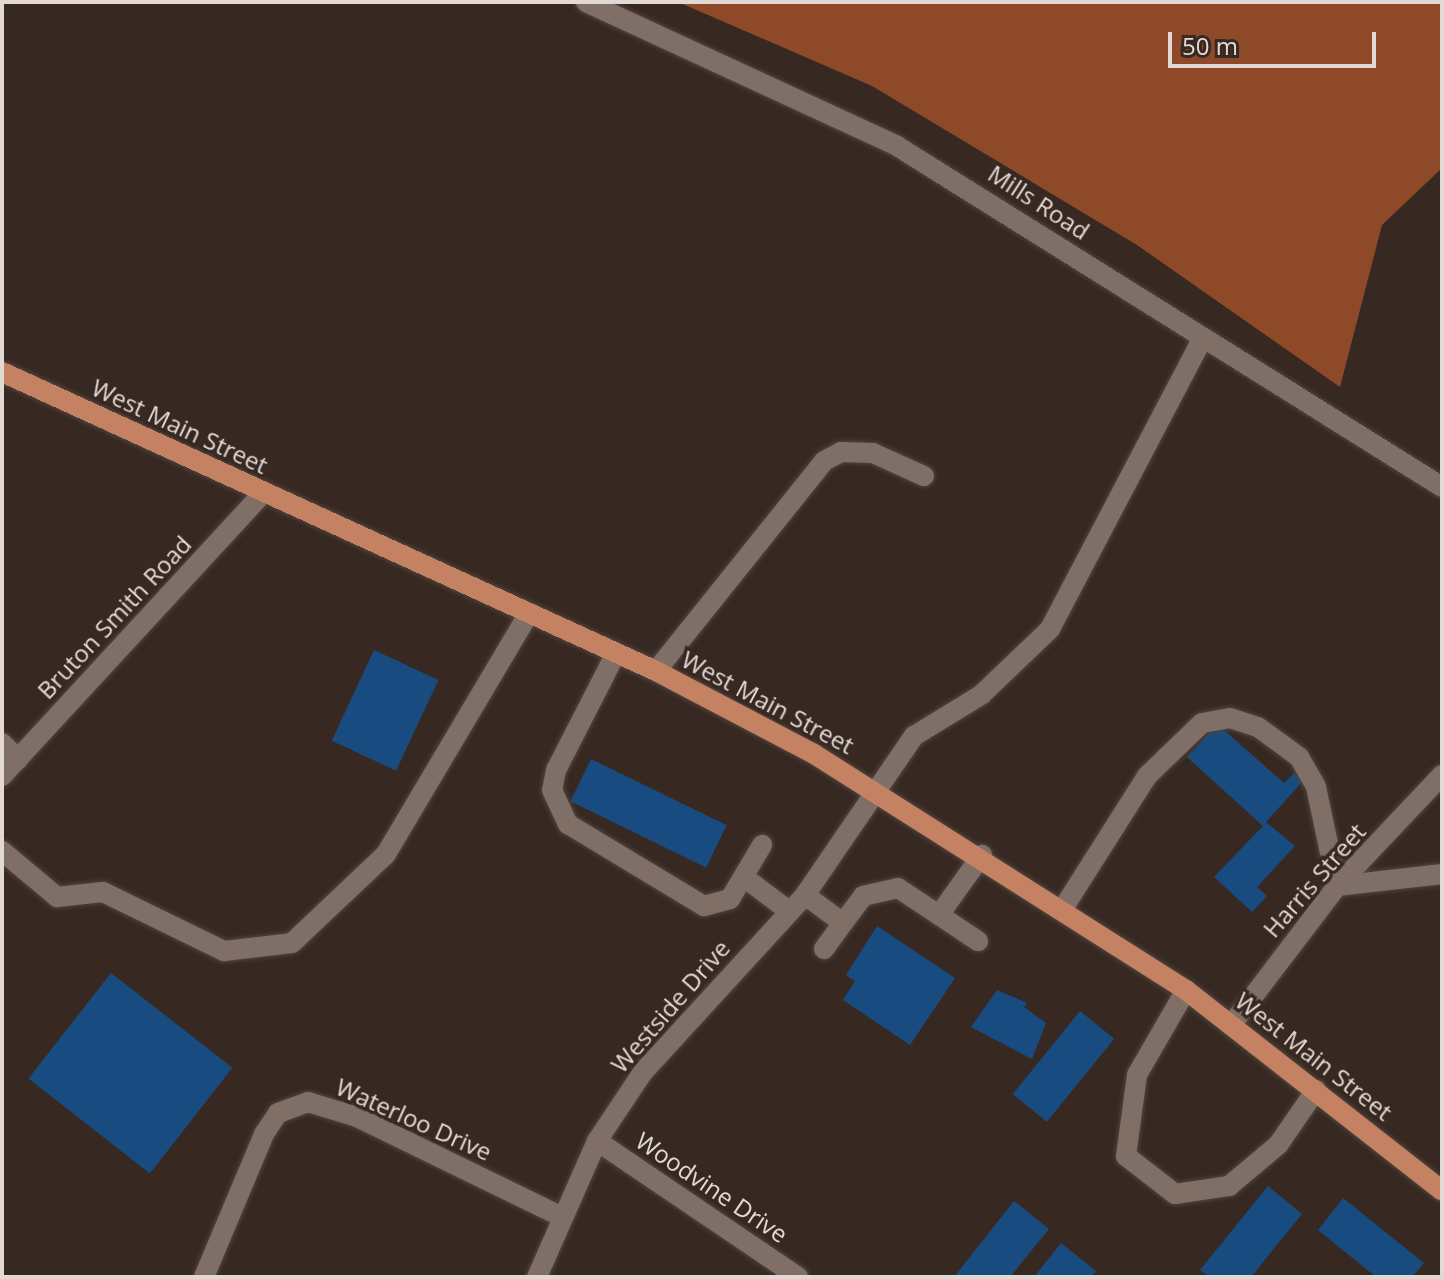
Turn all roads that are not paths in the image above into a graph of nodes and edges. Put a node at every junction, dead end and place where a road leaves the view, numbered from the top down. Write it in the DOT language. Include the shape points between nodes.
graph roads {
  1 [pos="586,2"];
  2 [pos="1202,340"];
  3 [pos="2,372"];
  4 [pos="924,476"];
  5 [pos="1442,487"];
  6 [pos="263,493"];
  7 [pos="529,613"];
  8 [pos="616,653"];
  9 [pos="656,671"];
  10 [pos="2,743"];
  11 [pos="18,759"];
  12 [pos="1442,775"];
  13 [pos="2,776"];
  14 [pos="879,792"];
  15 [pos="762,845"];
  16 [pos="2,851"];
  17 [pos="982,855"];
  18 [pos="1442,874"];
  19 [pos="745,878"];
  20 [pos="1337,886"];
  21 [pos="805,895"];
  22 [pos="1064,907"];
  23 [pos="789,911"];
  24 [pos="939,915"];
  25 [pos="843,923"];
  26 [pos="978,941"];
  27 [pos="824,949"];
  28 [pos="1186,990"];
  29 [pos="1232,1024"];
  30 [pos="1316,1090"];
  31 [pos="597,1141"];
  32 [pos="1442,1191"];
  33 [pos="560,1216"];
  34 [pos="204,1277"];
  35 [pos="537,1277"];
  36 [pos="798,1277"];
  1 -- 2 [label="street, Mills Road" via="897,146"];
  2 -- 5 [label="street, Mills Road"];
  2 -- 14 [label="street, Westside Drive" via="1050,629 981,695 914,736"];
  3 -- 6 [label="main road, West Main Street"];
  4 -- 9 [label="street" via="873,453 824,461"];
  6 -- 7 [label="main road, West Main Street"];
  6 -- 11 [label="street, Bruton Smith Road"];
  7 -- 8 [label="main road, West Main Street"];
  7 -- 16 [label="street" via="386,854 292,943 224,951 103,892 57,897"];
  8 -- 9 [label="main road, West Main Street"];
  8 -- 19 [label="street" via="556,770 557,807 584,837 704,906 730,899"];
  9 -- 14 [label="main road, West Main Street"];
  10 -- 11 [label="street"];
  11 -- 13 [label="street, Bruton Smith Road"];
  12 -- 20 [label="street, Harris Street"];
  14 -- 17 [label="main road, West Main Street"];
  14 -- 21 [label="street, Westside Drive"];
  15 -- 19 [label="street"];
  17 -- 22 [label="main road, West Main Street"];
  17 -- 24 [label="street"];
  18 -- 20 [label="street"];
  19 -- 23 [label="street"];
  20 -- 22 [label="street" via="1316,787 1299,757 1258,727 1230,718 1202,723 1147,776"];
  20 -- 29 [label="street, Harris Street"];
  21 -- 23 [label="street, Westside Drive"];
  21 -- 25 [label="street"];
  22 -- 28 [label="main road, West Main Street"];
  23 -- 31 [label="street, Westside Drive" via="643,1072"];
  24 -- 25 [label="street" via="898,888 863,896"];
  24 -- 26 [label="street"];
  25 -- 27 [label="street"];
  28 -- 29 [label="main road, West Main Street"];
  28 -- 30 [label="street" via="1137,1075 1126,1156 1175,1194 1229,1186 1278,1145"];
  29 -- 30 [label="main road, West Main Street"];
  30 -- 32 [label="main road, West Main Street"];
  31 -- 33 [label="street, Westside Drive"];
  31 -- 36 [label="street, Woodvine Drive"];
  33 -- 34 [label="street, Waterloo Drive" via="357,1117 308,1102 278,1113 264,1134"];
  33 -- 35 [label="street, Westside Drive"];
}
